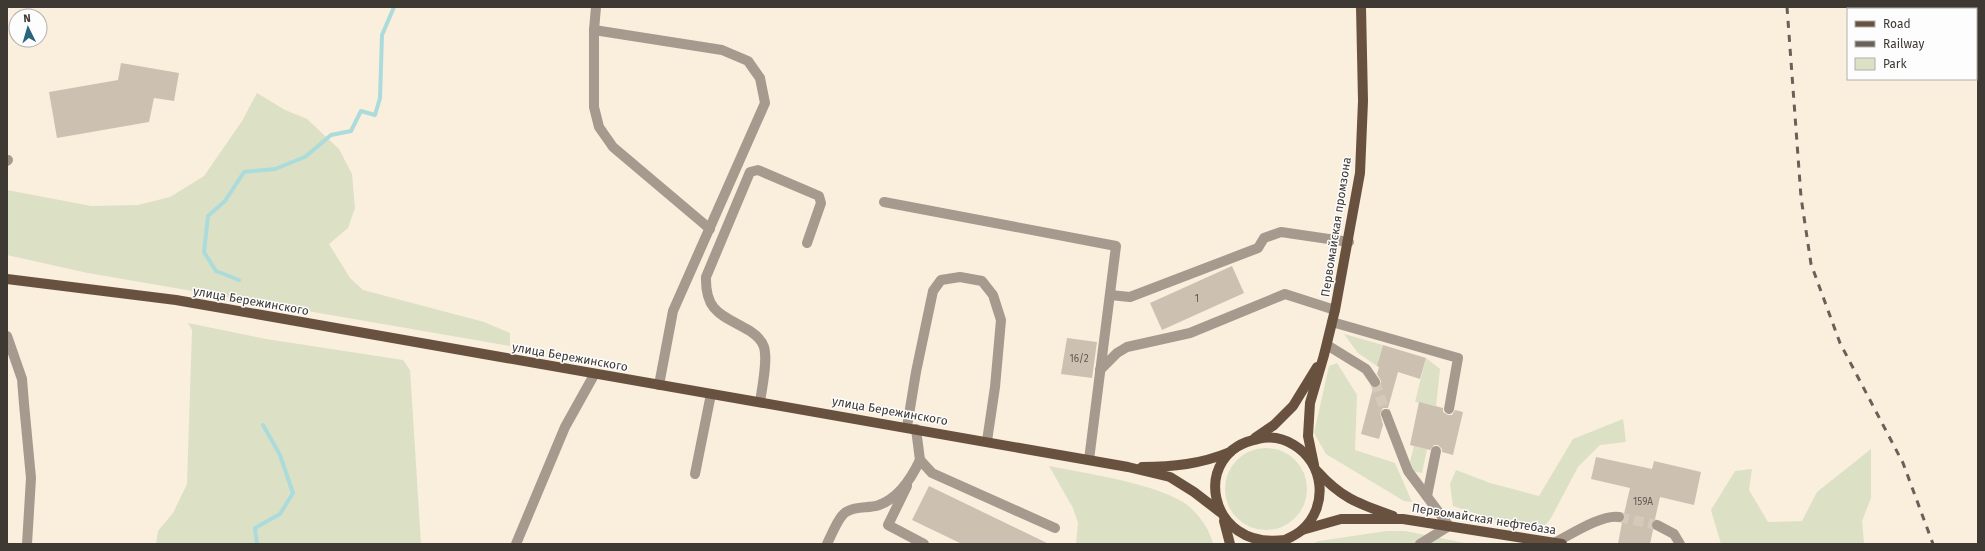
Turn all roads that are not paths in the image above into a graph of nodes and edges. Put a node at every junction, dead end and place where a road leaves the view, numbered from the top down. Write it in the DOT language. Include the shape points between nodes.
graph roads {
  1 [pos="596,7"];
  2 [pos="1361,7"];
  3 [pos="594,30"];
  4 [pos="884,202"];
  5 [pos="710,229"];
  6 [pos="1348,242"];
  7 [pos="807,243"];
  8 [pos="7,279"];
  9 [pos="1110,296"];
  10 [pos="1335,310"];
  11 [pos="1332,322"];
  12 [pos="7,336"];
  13 [pos="1325,350"];
  14 [pos="1100,370"];
  15 [pos="594,375"];
  16 [pos="1375,382"];
  17 [pos="659,386"];
  18 [pos="711,394"];
  19 [pos="760,402"];
  20 [pos="1449,409"];
  21 [pos="1386,414"];
  22 [pos="912,428"];
  23 [pos="1253,440"];
  24 [pos="987,442"];
  25 [pos="1232,451"];
  26 [pos="1436,451"];
  27 [pos="920,460"];
  28 [pos="1089,460"];
  29 [pos="1128,467"];
  30 [pos="1314,467"];
  31 [pos="695,474"];
  32 [pos="913,475"];
  33 [pos="1427,496"];
  34 [pos="1221,516"];
  35 [pos="1619,517"];
  36 [pos="1403,519"];
  37 [pos="1657,525"];
  38 [pos="1450,526"];
  39 [pos="1055,528"];
  40 [pos="1302,530"];
  41 [pos="1282,542"];
  42 [pos="1558,543"];
  43 [pos="27,544"];
  44 [pos="516,544"];
  45 [pos="827,544"];
  46 [pos="924,544"];
  47 [pos="1230,544"];
  48 [pos="1420,544"];
  49 [pos="1680,544"];
  1 -- 3 [label="lane"];
  2 -- 6 [label="main road, Первомайская промзона" via="1363,101 1360,172"];
  3 -- 5 [label="lane" via="594,107 599,127 614,147"];
  3 -- 5 [label="lane" via="722,50 748,62 760,78 765,103"];
  4 -- 9 [label="lane" via="1116,246"];
  5 -- 17 [label="lane" via="674,311"];
  6 -- 9 [label="lane" via="1281,232 1264,238 1258,248 1130,297"];
  6 -- 10 [label="main road, Первомайская промзона"];
  7 -- 19 [label="lane" via="821,203 819,196 758,170 750,172 706,277 706,292 712,309 758,336 764,347"];
  8 -- 15 [label="main road, улица Бережинского" via="176,300"];
  9 -- 14 [label="lane"];
  10 -- 11 [label="main road, Первомайская промзона"];
  10 -- 14 [label="lane" via="1285,294 1190,334 1127,347"];
  11 -- 13 [label="main road, Первомайская промзона"];
  11 -- 20 [label="lane" via="1458,358"];
  12 -- 43 [label="lane" via="22,379 31,478"];
  13 -- 16 [label="lane" via="1366,369"];
  13 -- 23 [label="main road" via="1293,406"];
  13 -- 30 [label="main road, Первомайская промзона" via="1310,403 1308,436"];
  14 -- 28 [label="lane"];
  15 -- 17 [label="main road, улица Бережинского"];
  15 -- 44 [label="lane" via="565,427"];
  17 -- 18 [label="main road, улица Бережинского"];
  18 -- 19 [label="main road, улица Бережинского"];
  18 -- 31 [label="lane"];
  19 -- 22 [label="main road, улица Бережинского"];
  21 -- 33 [label="lane" via="1408,471"];
  22 -- 24 [label="main road, улица Бережинского"];
  22 -- 24 [label="lane" via="915,378 933,290 941,280 960,277 982,281 993,295 1000,320 995,387"];
  22 -- 27 [label="lane"];
  23 -- 25 [label="main road"];
  23 -- 30 [label="main road" via="1283,440 1301,449"];
  24 -- 28 [label="main road, улица Бережинского"];
  25 -- 29 [label="main road" via="1212,460 1191,465"];
  25 -- 34 [label="main road" via="1224,460 1215,482 1215,494"];
  26 -- 33 [label="lane"];
  27 -- 32 [label="lane"];
  27 -- 39 [label="lane" via="932,473"];
  28 -- 29 [label="main road, улица Бережинского"];
  29 -- 34 [label="main road" via="1170,478 1194,492"];
  30 -- 36 [label="main road" via="1331,487 1350,500"];
  30 -- 40 [label="main road" via="1320,488 1319,499 1313,516"];
  32 -- 45 [label="lane" via="892,497 879,506 857,506 844,513"];
  32 -- 46 [label="lane" via="888,525"];
  33 -- 38 [label="lane"];
  34 -- 41 [label="main road" via="1240,535 1250,540"];
  34 -- 47 [label="main road"];
  35 -- 42 [label="lane" via="1603,519"];
  36 -- 38 [label="main road, Первомайская нефтебаза"];
  36 -- 40 [label="main road" via="1341,519"];
  37 -- 49 [label="lane" via="1674,534"];
  38 -- 42 [label="main road, Первомайская нефтебаза"];
  38 -- 48 [label="lane"];
  40 -- 41 [label="main road"];
}
